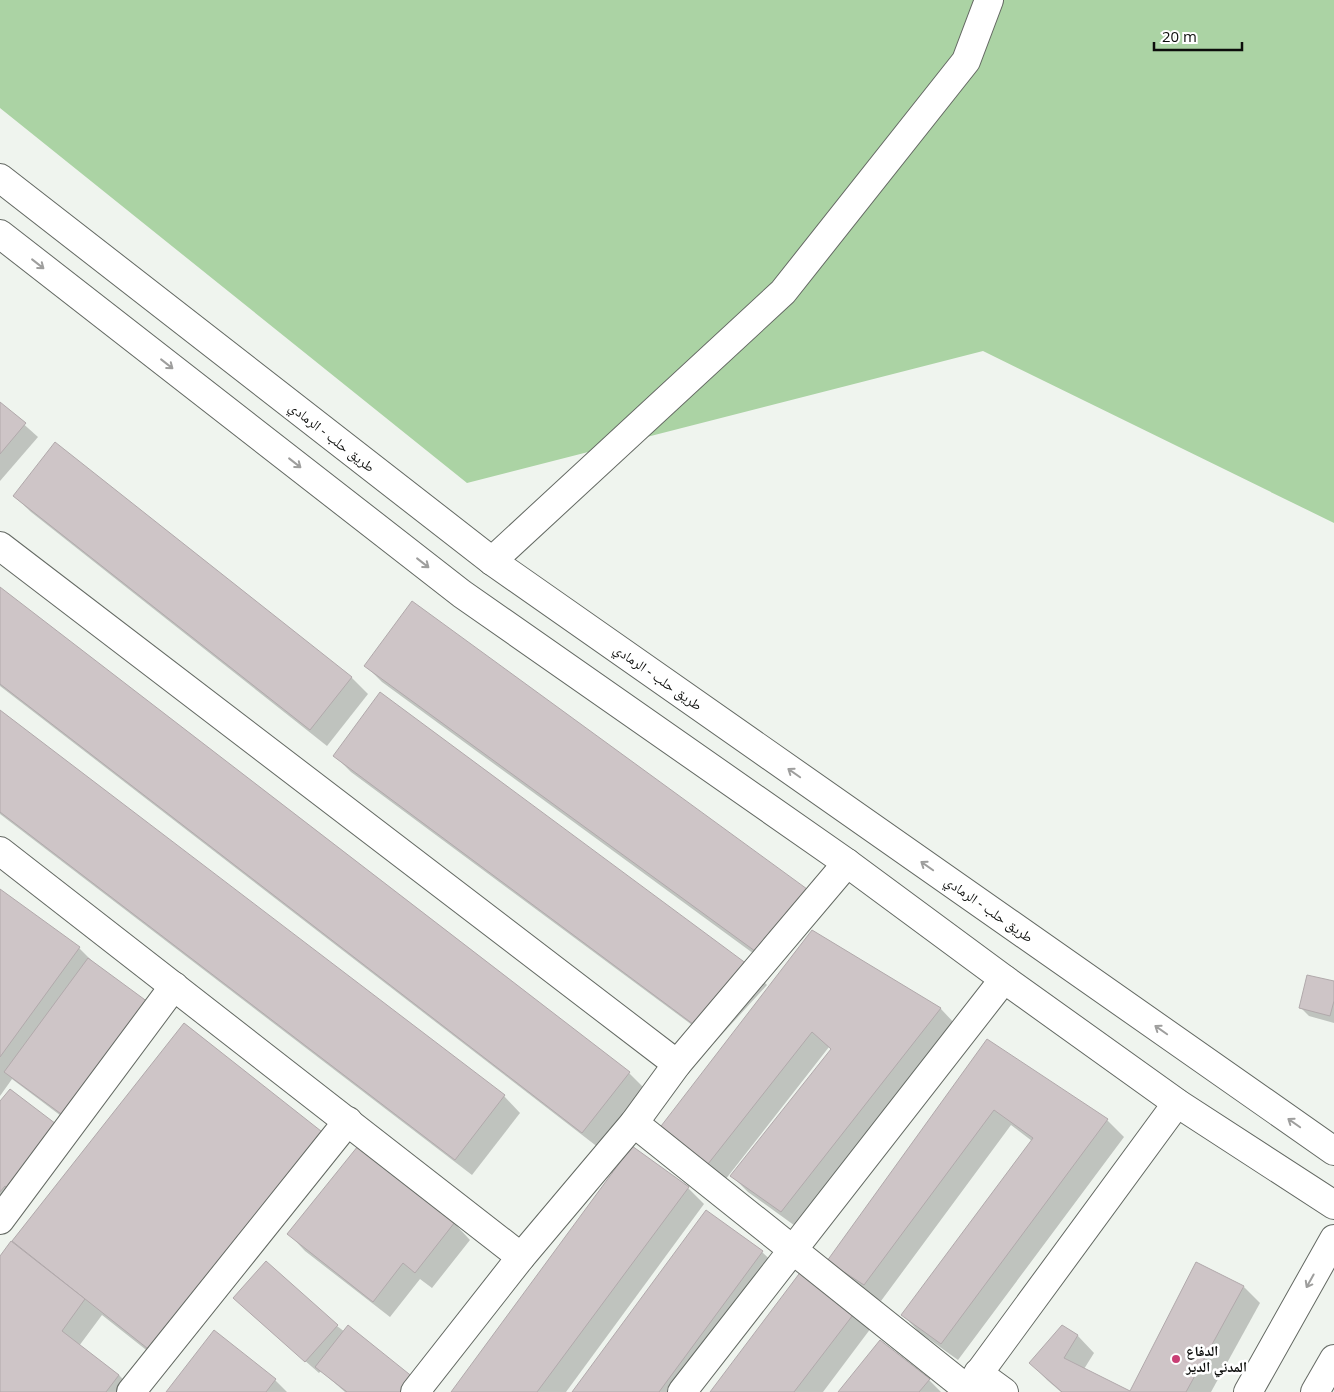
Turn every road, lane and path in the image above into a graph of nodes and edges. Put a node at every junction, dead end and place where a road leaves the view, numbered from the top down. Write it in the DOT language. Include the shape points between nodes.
graph roads {
  1 [pos="989,0"];
  2 [pos="0,178"];
  3 [pos="0,234"];
  4 [pos="0,546"];
  5 [pos="492,562"];
  6 [pos="0,851"];
  7 [pos="847,863"];
  8 [pos="1004,979"];
  9 [pos="174,986"];
  10 [pos="677,1064"];
  11 [pos="1177,1103"];
  12 [pos="348,1121"];
  13 [pos="634,1123"];
  14 [pos="1334,1151"];
  15 [pos="1334,1205"];
  16 [pos="0,1220"];
  17 [pos="1334,1239"];
  18 [pos="792,1249"];
  19 [pos="521,1257"];
  20 [pos="1334,1359"];
  21 [pos="970,1385"];
  22 [pos="131,1392"];
  23 [pos="415,1392"];
  24 [pos="682,1392"];
  25 [pos="1004,1392"];
  26 [pos="1248,1392"];
  27 [pos="1315,1392"];
  1 -- 5 [label="main road" via="966,61 783,292"];
  2 -- 5 [label="main road, طريق حلب - الرمادي"];
  3 -- 7 [label="main road, one-way" via="462,594"];
  4 -- 10 [label="main road"];
  14 -- 5 [label="main road, طريق حلب - الرمادي, one-way"];
  6 -- 9 [label="main road"];
  7 -- 8 [label="main road"];
  7 -- 10 [label="main road"];
  8 -- 11 [label="main road"];
  8 -- 18 [label="main road"];
  9 -- 12 [label="main road"];
  9 -- 16 [label="main road"];
  10 -- 13 [label="main road"];
  11 -- 15 [label="main road"];
  11 -- 21 [label="main road"];
  12 -- 19 [label="main road"];
  12 -- 22 [label="main road"];
  13 -- 18 [label="main road"];
  13 -- 19 [label="main road"];
  17 -- 26 [label="main road, one-way"];
  18 -- 21 [label="main road"];
  18 -- 24 [label="main road"];
  19 -- 23 [label="main road"];
  20 -- 27 [label="main road"];
  21 -- 25 [label="main road"];
}
